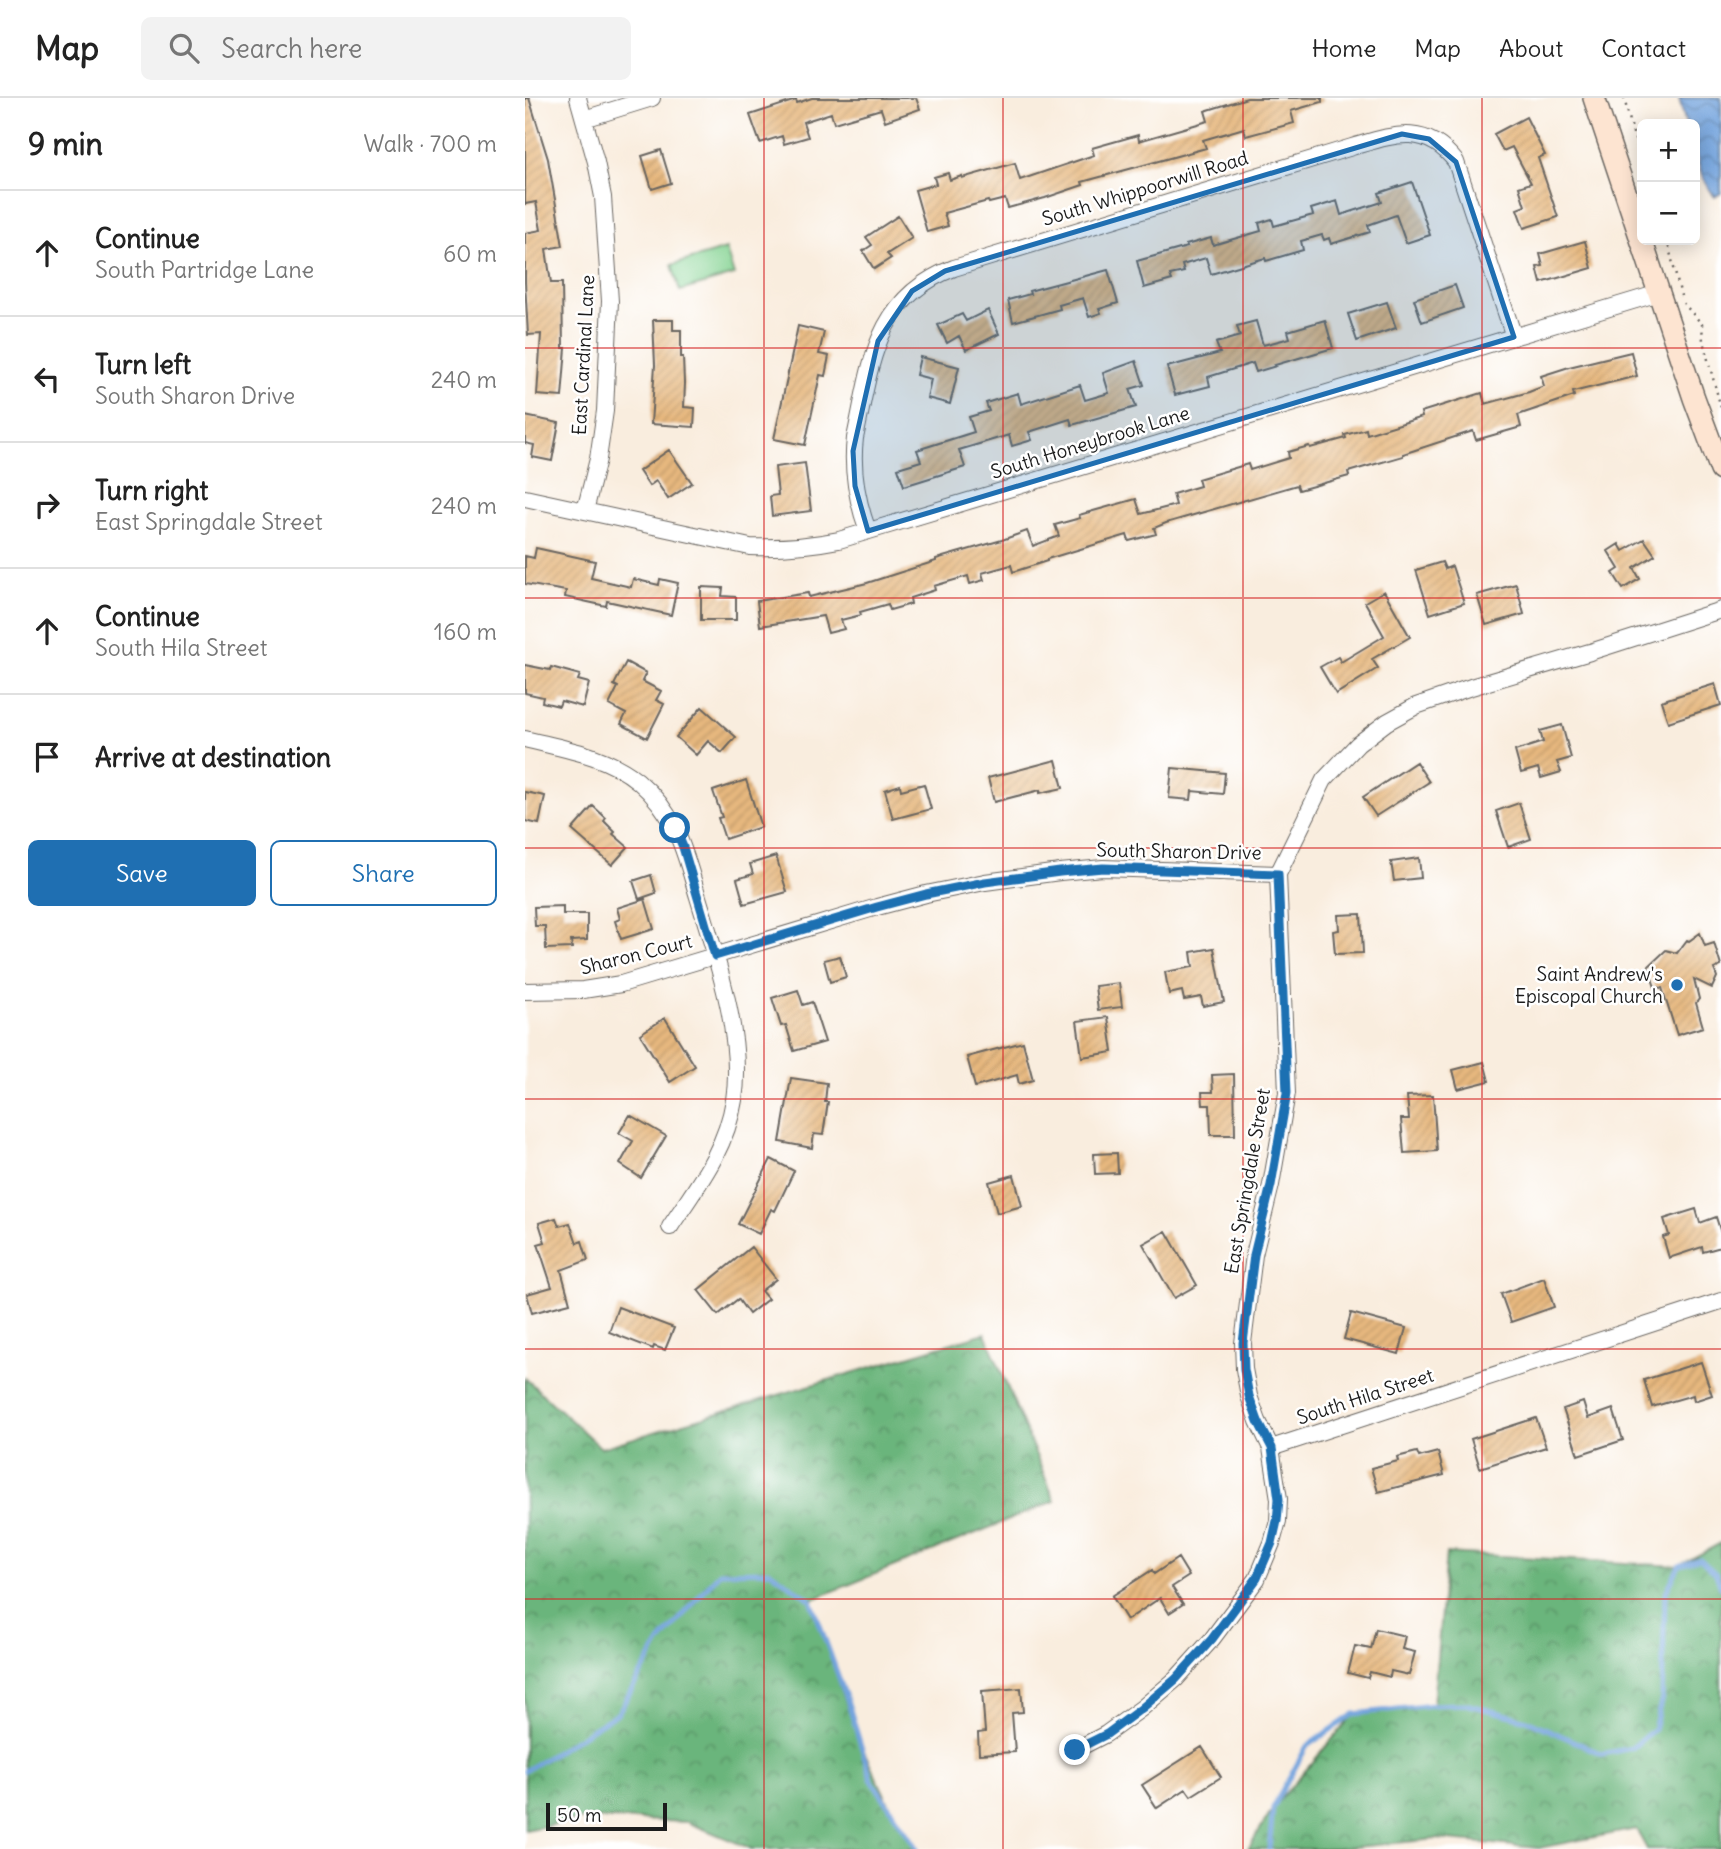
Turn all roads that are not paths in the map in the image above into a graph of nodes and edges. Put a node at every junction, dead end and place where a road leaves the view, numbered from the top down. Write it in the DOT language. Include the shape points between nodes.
graph roads {
  1 [pos="578,98"];
  2 [pos="652,98"];
  3 [pos="1594,98"];
  4 [pos="584,119"];
  5 [pos="1659,293"];
  6 [pos="1514,337"];
  7 [pos="1721,470"];
  8 [pos="525,499"];
  9 [pos="585,511"];
  10 [pos="868,531"];
  11 [pos="1721,610"];
  12 [pos="525,739"];
  13 [pos="1278,874"];
  14 [pos="715,956"];
  15 [pos="525,991"];
  16 [pos="670,1227"];
  17 [pos="1721,1301"];
  18 [pos="1272,1448"];
  19 [pos="1075,1750"];
  1 -- 4 [label="street, East Cardinal Lane"];
  2 -- 4 [label="street"];
  3 -- 5 [label="street"];
  4 -- 9 [label="street, East Cardinal Lane" via="603,197 610,301 605,411"];
  5 -- 6 [label="street, South Honeybrook Lane"];
  5 -- 7 [label="street"];
  6 -- 10 [label="street, South Honeybrook Lane"];
  6 -- 10 [label="street, South Whippoorwill Road" via="1456,162 1444,149 1420,136 1402,134 1374,141 954,268 912,291 878,341 855,439 855,485"];
  8 -- 9 [label="street, South Honeybrook Lane"];
  9 -- 10 [label="street, South Honeybrook Lane" via="750,547 811,546"];
  11 -- 13 [label="street, South Sharon Drive" via="1471,687 1416,706 1387,722 1357,744 1324,780"];
  12 -- 14 [label="street" via="605,761 654,796 683,847"];
  13 -- 14 [label="street, South Sharon Drive" via="1103,868 985,882 877,907"];
  13 -- 18 [label="street, East Springdale Street" via="1287,1093 1254,1255 1243,1343 1249,1396"];
  14 -- 15 [label="street, Sharon Court" via="621,984"];
  14 -- 16 [label="street" via="736,1053 734,1099 716,1156"];
  17 -- 18 [label="street, South Hila Street"];
  18 -- 19 [label="street" via="1277,1521 1257,1578 1176,1679 1107,1734"];
}
